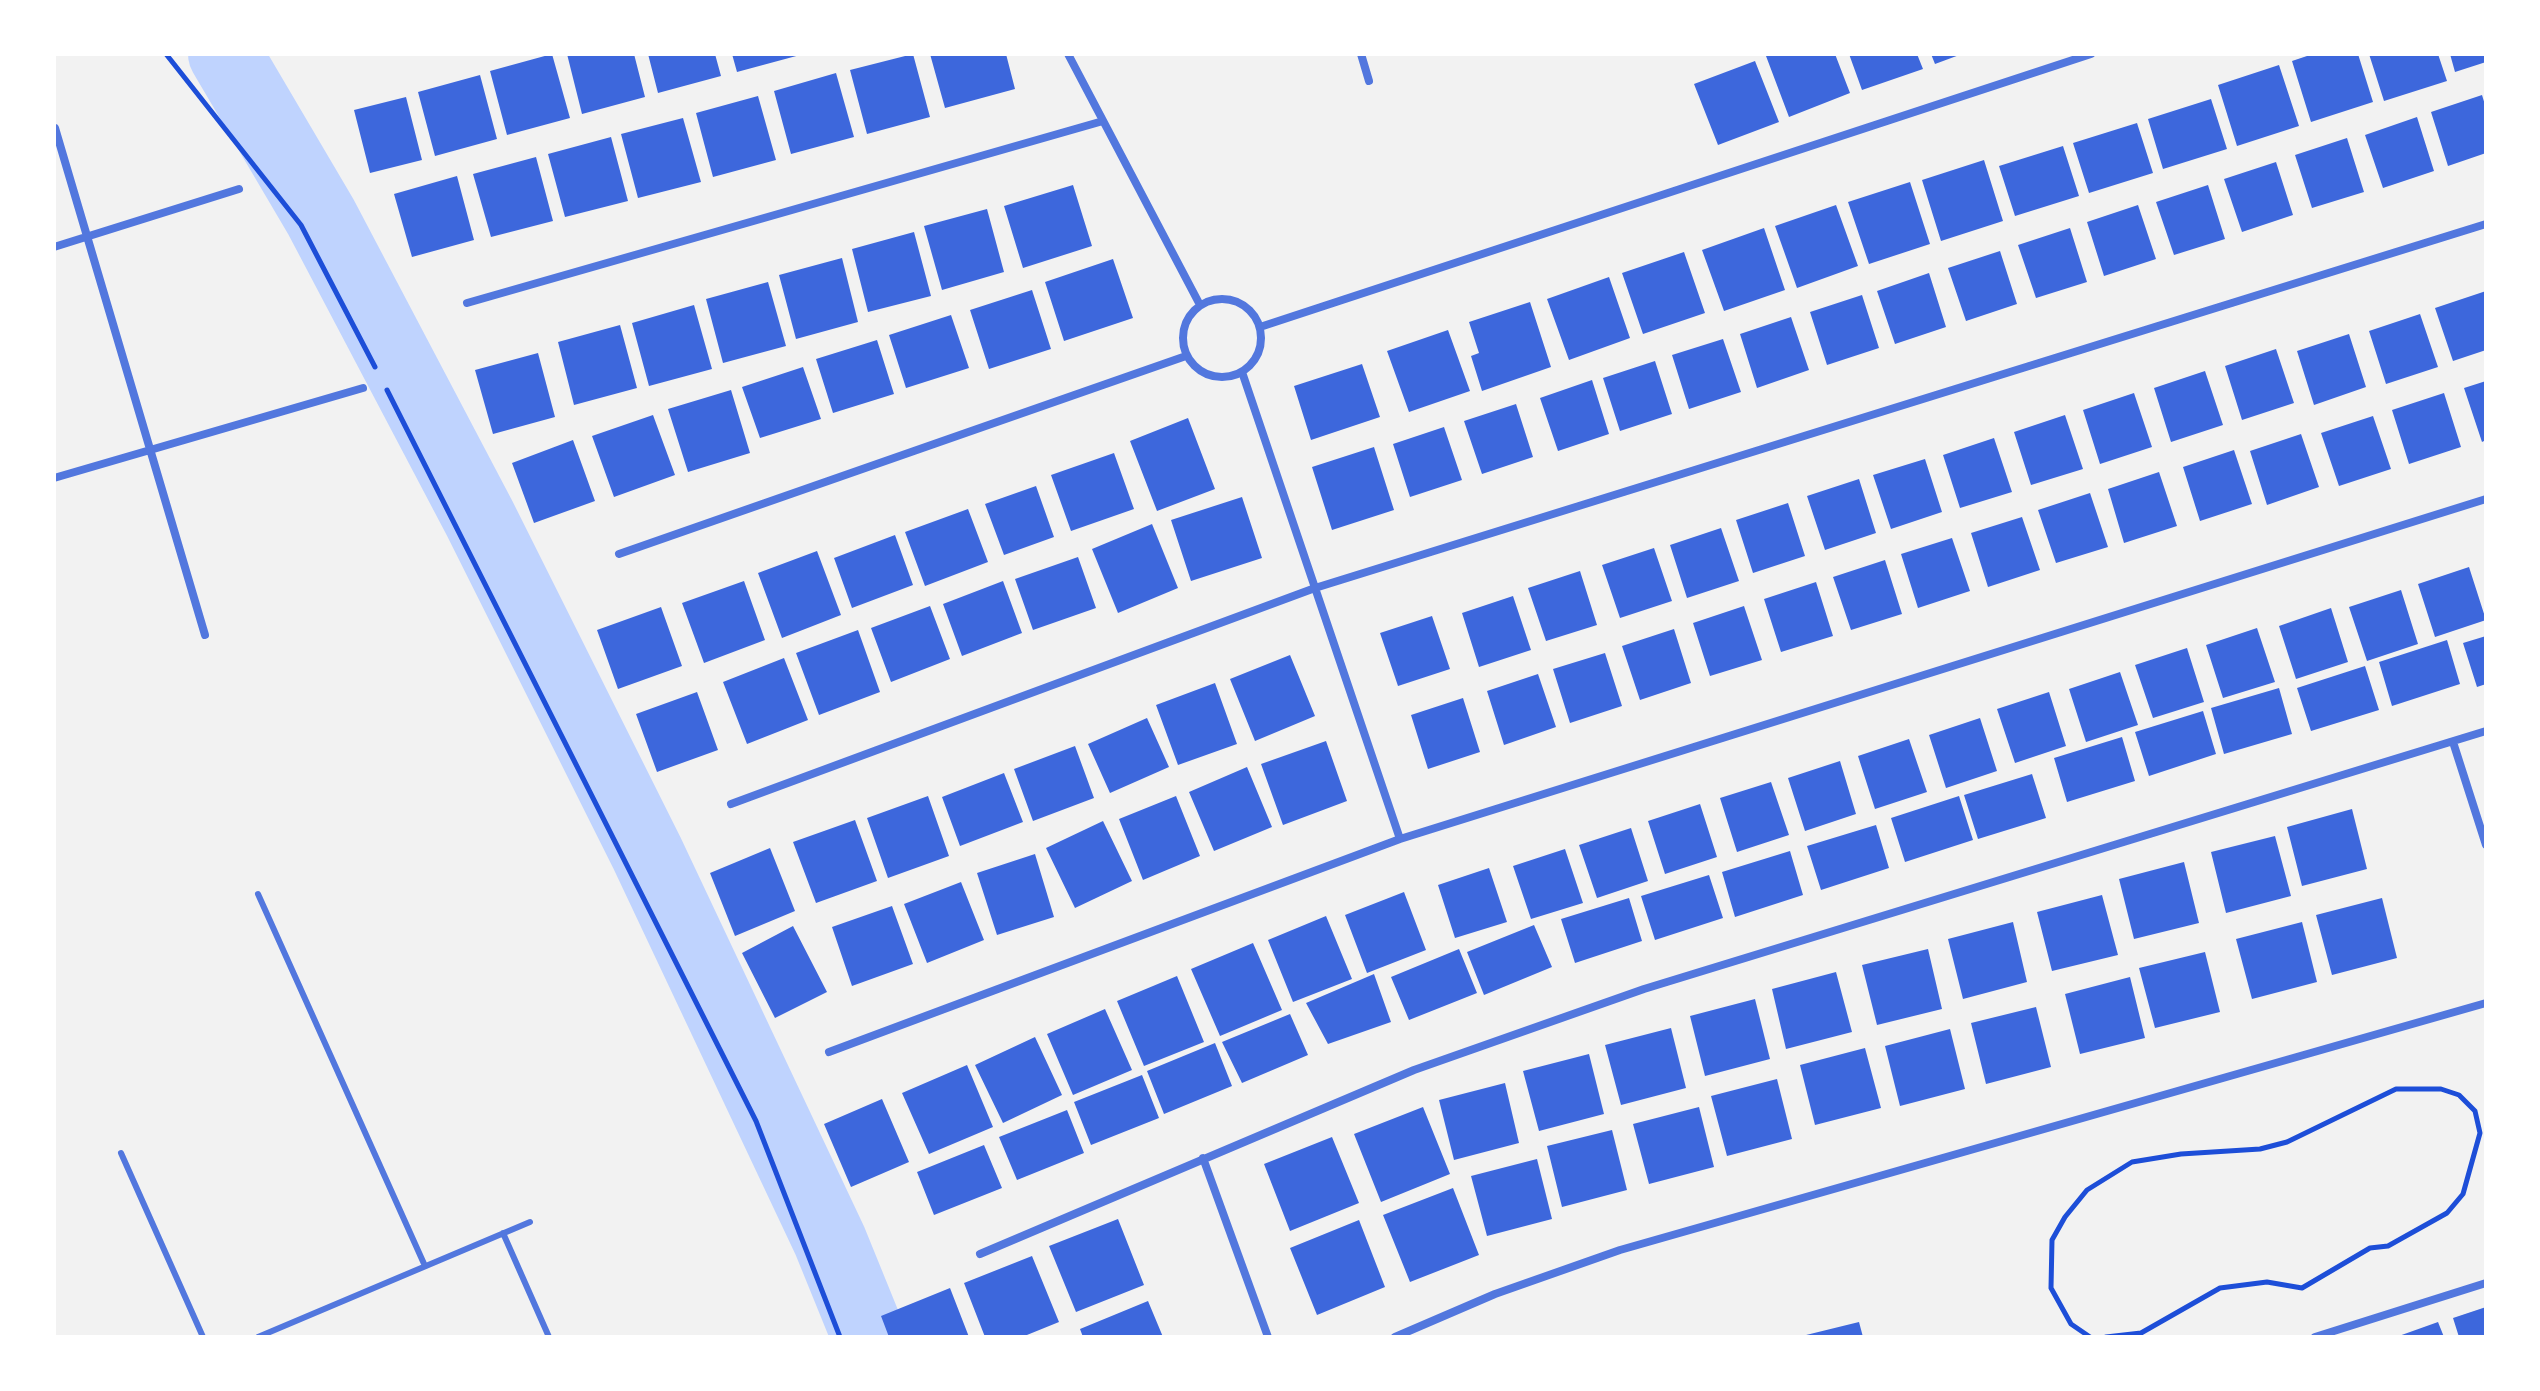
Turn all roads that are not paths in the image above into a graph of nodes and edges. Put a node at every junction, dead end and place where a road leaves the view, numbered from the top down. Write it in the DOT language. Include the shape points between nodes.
graph roads {
  1 [pos="1068,54"];
  2 [pos="1361,54"];
  3 [pos="2091,54"];
  4 [pos="1369,81"];
  5 [pos="1103,121"];
  6 [pos="55,128"];
  7 [pos="239,189"];
  8 [pos="2486,224"];
  9 [pos="86,237"];
  10 [pos="54,247"];
  11 [pos="467,303"];
  12 [pos="1200,305"];
  13 [pos="1260,327"];
  14 [pos="1186,356"];
  15 [pos="1242,372"];
  16 [pos="363,388"];
  17 [pos="148,450"];
  18 [pos="54,478"];
  19 [pos="2486,499"];
  20 [pos="619,554"];
  21 [pos="1315,588"];
  22 [pos="205,635"];
  23 [pos="2486,731"];
  24 [pos="2453,742"];
  25 [pos="731,804"];
  26 [pos="1400,839"];
  27 [pos="2486,845"];
  28 [pos="258,894"];
  29 [pos="2486,1003"];
  30 [pos="829,1052"];
  31 [pos="121,1153"];
  32 [pos="1203,1158"];
  33 [pos="530,1222"];
  34 [pos="503,1233"];
  35 [pos="980,1254"];
  36 [pos="425,1266"];
  37 [pos="2486,1283"];
  38 [pos="203,1337"];
  39 [pos="258,1337"];
  40 [pos="549,1337"];
  41 [pos="1268,1337"];
  42 [pos="1395,1337"];
  43 [pos="2315,1337"];
  1 -- 5 [label="street"];
  2 -- 4 [label="street"];
  3 -- 13 [label="street"];
  5 -- 11 [label="street"];
  5 -- 12 [label="street"];
  6 -- 9 [label="street"];
  7 -- 9 [label="street"];
  8 -- 21 [label="street"];
  9 -- 10 [label="street"];
  9 -- 17 [label="street"];
  12 -- 13 [label="street" via="1235,301"];
  12 -- 14 [label="street" via="1183,332"];
  13 -- 15 [label="street" via="1260,348"];
  14 -- 15 [label="street" via="1216,378"];
  14 -- 20 [label="street"];
  15 -- 21 [label="street"];
  16 -- 17 [label="street"];
  17 -- 18 [label="street"];
  17 -- 22 [label="street"];
  19 -- 26 [label="street"];
  21 -- 25 [label="street"];
  21 -- 26 [label="street"];
  23 -- 24 [label="street"];
  24 -- 27 [label="street"];
  24 -- 32 [label="street" via="1644,989 1414,1070"];
  26 -- 30 [label="street"];
  28 -- 36 [label="lane"];
  29 -- 42 [label="street" via="1620,1250 1495,1294"];
  31 -- 38 [label="lane"];
  32 -- 35 [label="street"];
  32 -- 41 [label="street"];
  33 -- 34 [label="lane"];
  34 -- 36 [label="lane"];
  34 -- 40 [label="lane"];
  36 -- 39 [label="lane"];
  37 -- 43 [label="street"];
}
